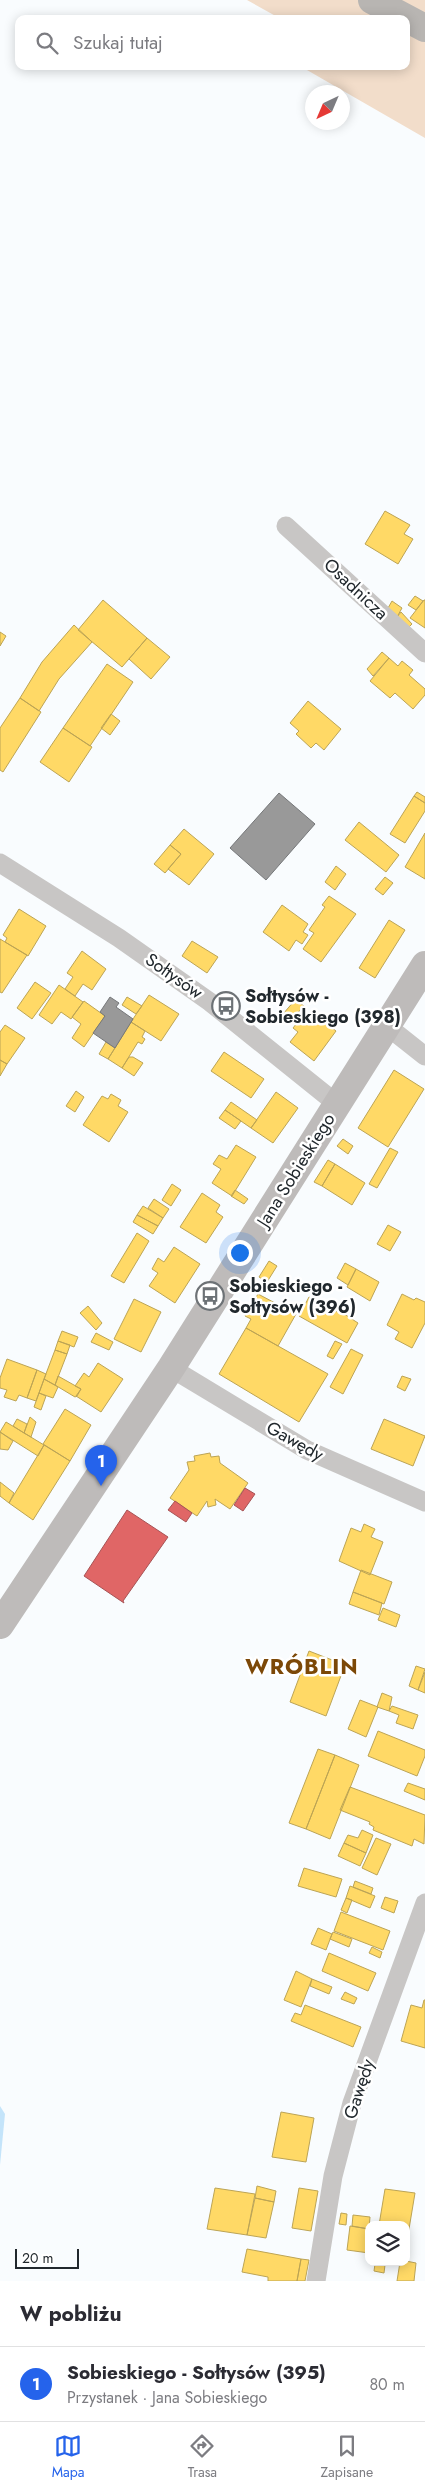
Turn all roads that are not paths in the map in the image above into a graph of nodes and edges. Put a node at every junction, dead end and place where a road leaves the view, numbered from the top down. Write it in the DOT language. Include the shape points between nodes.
graph roads {
  1 [pos="372,0"];
  2 [pos="400,15"];
  3 [pos="410,20"];
  4 [pos="425,28"];
  5 [pos="286,526"];
  6 [pos="425,653"];
  7 [pos="0,863"];
  8 [pos="425,965"];
  9 [pos="386,1026"];
  10 [pos="425,1056"];
  11 [pos="337,1104"];
  12 [pos="171,1368"];
  13 [pos="425,1502"];
  14 [pos="0,1625"];
  15 [pos="425,1903"];
  16 [pos="316,2281"];
  1 -- 2 [label="main road"];
  3 -- 4 [label="main road"];
  5 -- 6 [label="street, Osadnicza"];
  7 -- 11 [label="street, Sołtysów" via="119,938 210,1002"];
  8 -- 9 [label="street, Jana Sobieskiego"];
  9 -- 10 [label="street"];
  9 -- 11 [label="street, Jana Sobieskiego"];
  11 -- 12 [label="street, Jana Sobieskiego"];
  12 -- 13 [label="street, Gawędy" via="307,1450"];
  12 -- 14 [label="street, Jana Sobieskiego"];
  15 -- 16 [label="street, Gawędy" via="352,2103 333,2176"];
}
